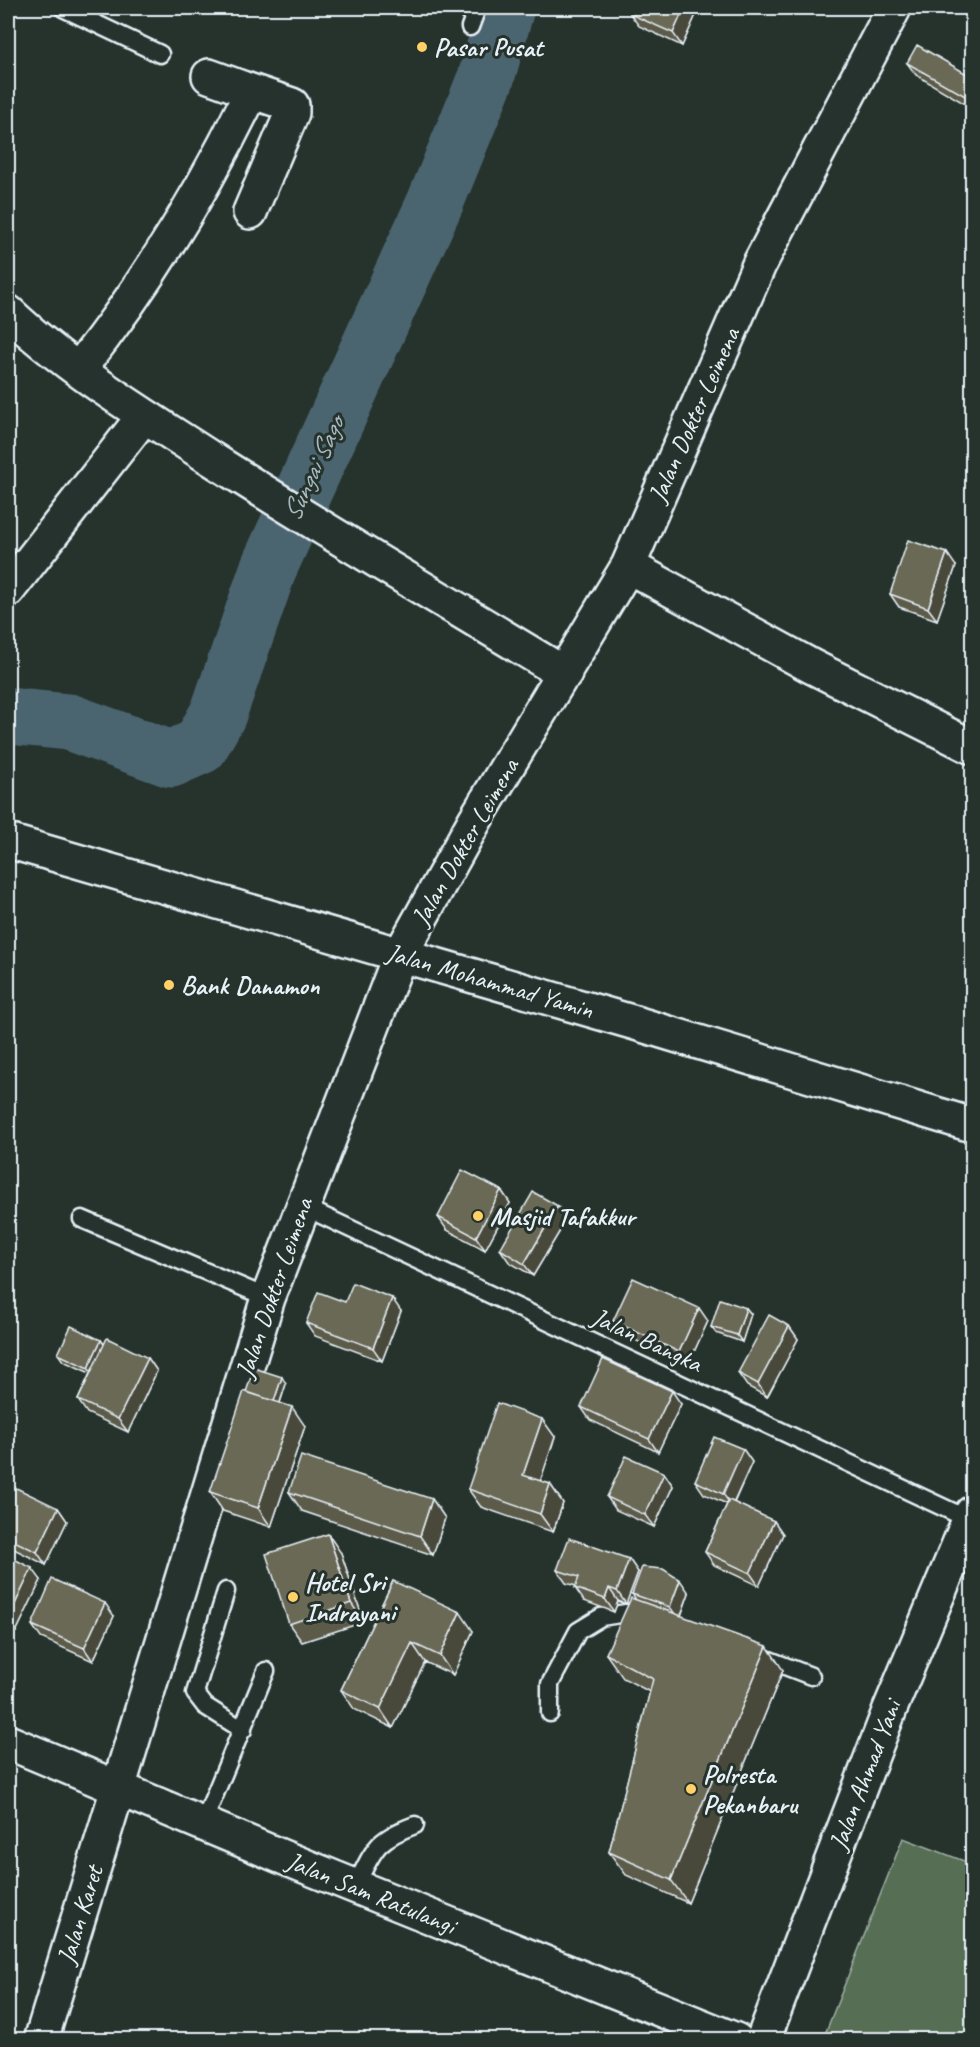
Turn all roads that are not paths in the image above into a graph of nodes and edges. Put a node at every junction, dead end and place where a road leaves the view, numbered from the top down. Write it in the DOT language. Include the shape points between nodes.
graph roads {
  1 [pos="63,8"];
  2 [pos="477,8"];
  3 [pos="894,8"];
  4 [pos="470,27"];
  5 [pos="160,54"];
  6 [pos="209,76"];
  7 [pos="242,88"];
  8 [pos="250,212"];
  9 [pos="8,312"];
  10 [pos="79,369"];
  11 [pos="144,416"];
  12 [pos="628,566"];
  13 [pos="8,590"];
  14 [pos="565,674"];
  15 [pos="972,747"];
  16 [pos="8,841"];
  17 [pos="400,955"];
  18 [pos="972,1125"];
  19 [pos="302,1206"];
  20 [pos="82,1219"];
  21 [pos="268,1298"];
  22 [pos="971,1516"];
  23 [pos="226,1591"];
  24 [pos="668,1622"];
  25 [pos="745,1651"];
  26 [pos="266,1671"];
  27 [pos="811,1676"];
  28 [pos="550,1713"];
  29 [pos="243,1730"];
  30 [pos="8,1742"];
  31 [pos="119,1790"];
  32 [pos="203,1823"];
  33 [pos="415,1825"];
  34 [pos="355,1887"];
  35 [pos="41,2040"];
  36 [pos="736,2040"];
  37 [pos="763,2040"];
  1 -- 5 [label="lane"];
  2 -- 4 [label="lane"];
  3 -- 12 [label="street, Jalan Dokter Leimena" via="759,265"];
  6 -- 7 [label="street"];
  7 -- 8 [label="street" via="292,105"];
  7 -- 10 [label="street" via="248,99 194,204 124,312"];
  9 -- 10 [label="street"];
  10 -- 11 [label="street"];
  11 -- 13 [label="street"];
  11 -- 14 [label="street"];
  12 -- 14 [label="street, Jalan Dokter Leimena"];
  12 -- 15 [label="street" via="811,666"];
  14 -- 17 [label="street, Jalan Dokter Leimena"];
  16 -- 17 [label="street, Jalan Mohammad Yamin"];
  17 -- 18 [label="street, Jalan Mohammad Yamin"];
  17 -- 19 [label="street, Jalan Dokter Leimena"];
  19 -- 21 [label="street, Jalan Dokter Leimena"];
  19 -- 22 [label="lane, Jalan Bangka"];
  20 -- 21 [label="lane"];
  21 -- 31 [label="street, Jalan Dokter Leimena"];
  22 -- 37 [label="street, Jalan Ahmad Yani" via="890,1709"];
  23 -- 29 [label="lane" via="195,1693 205,1706"];
  24 -- 28 [label="lane" via="626,1613 601,1617 578,1631 550,1684"];
  25 -- 27 [label="lane"];
  26 -- 29 [label="lane"];
  29 -- 32 [label="lane"];
  30 -- 31 [label="street, Jalan Sam Ratulangi"];
  31 -- 32 [label="street, Jalan Sam Ratulangi"];
  31 -- 35 [label="street, Jalan Karet"];
  32 -- 34 [label="street, Jalan Sam Ratulangi"];
  33 -- 34 [label="lane" via="376,1845"];
  34 -- 36 [label="street, Jalan Sam Ratulangi"];
}
